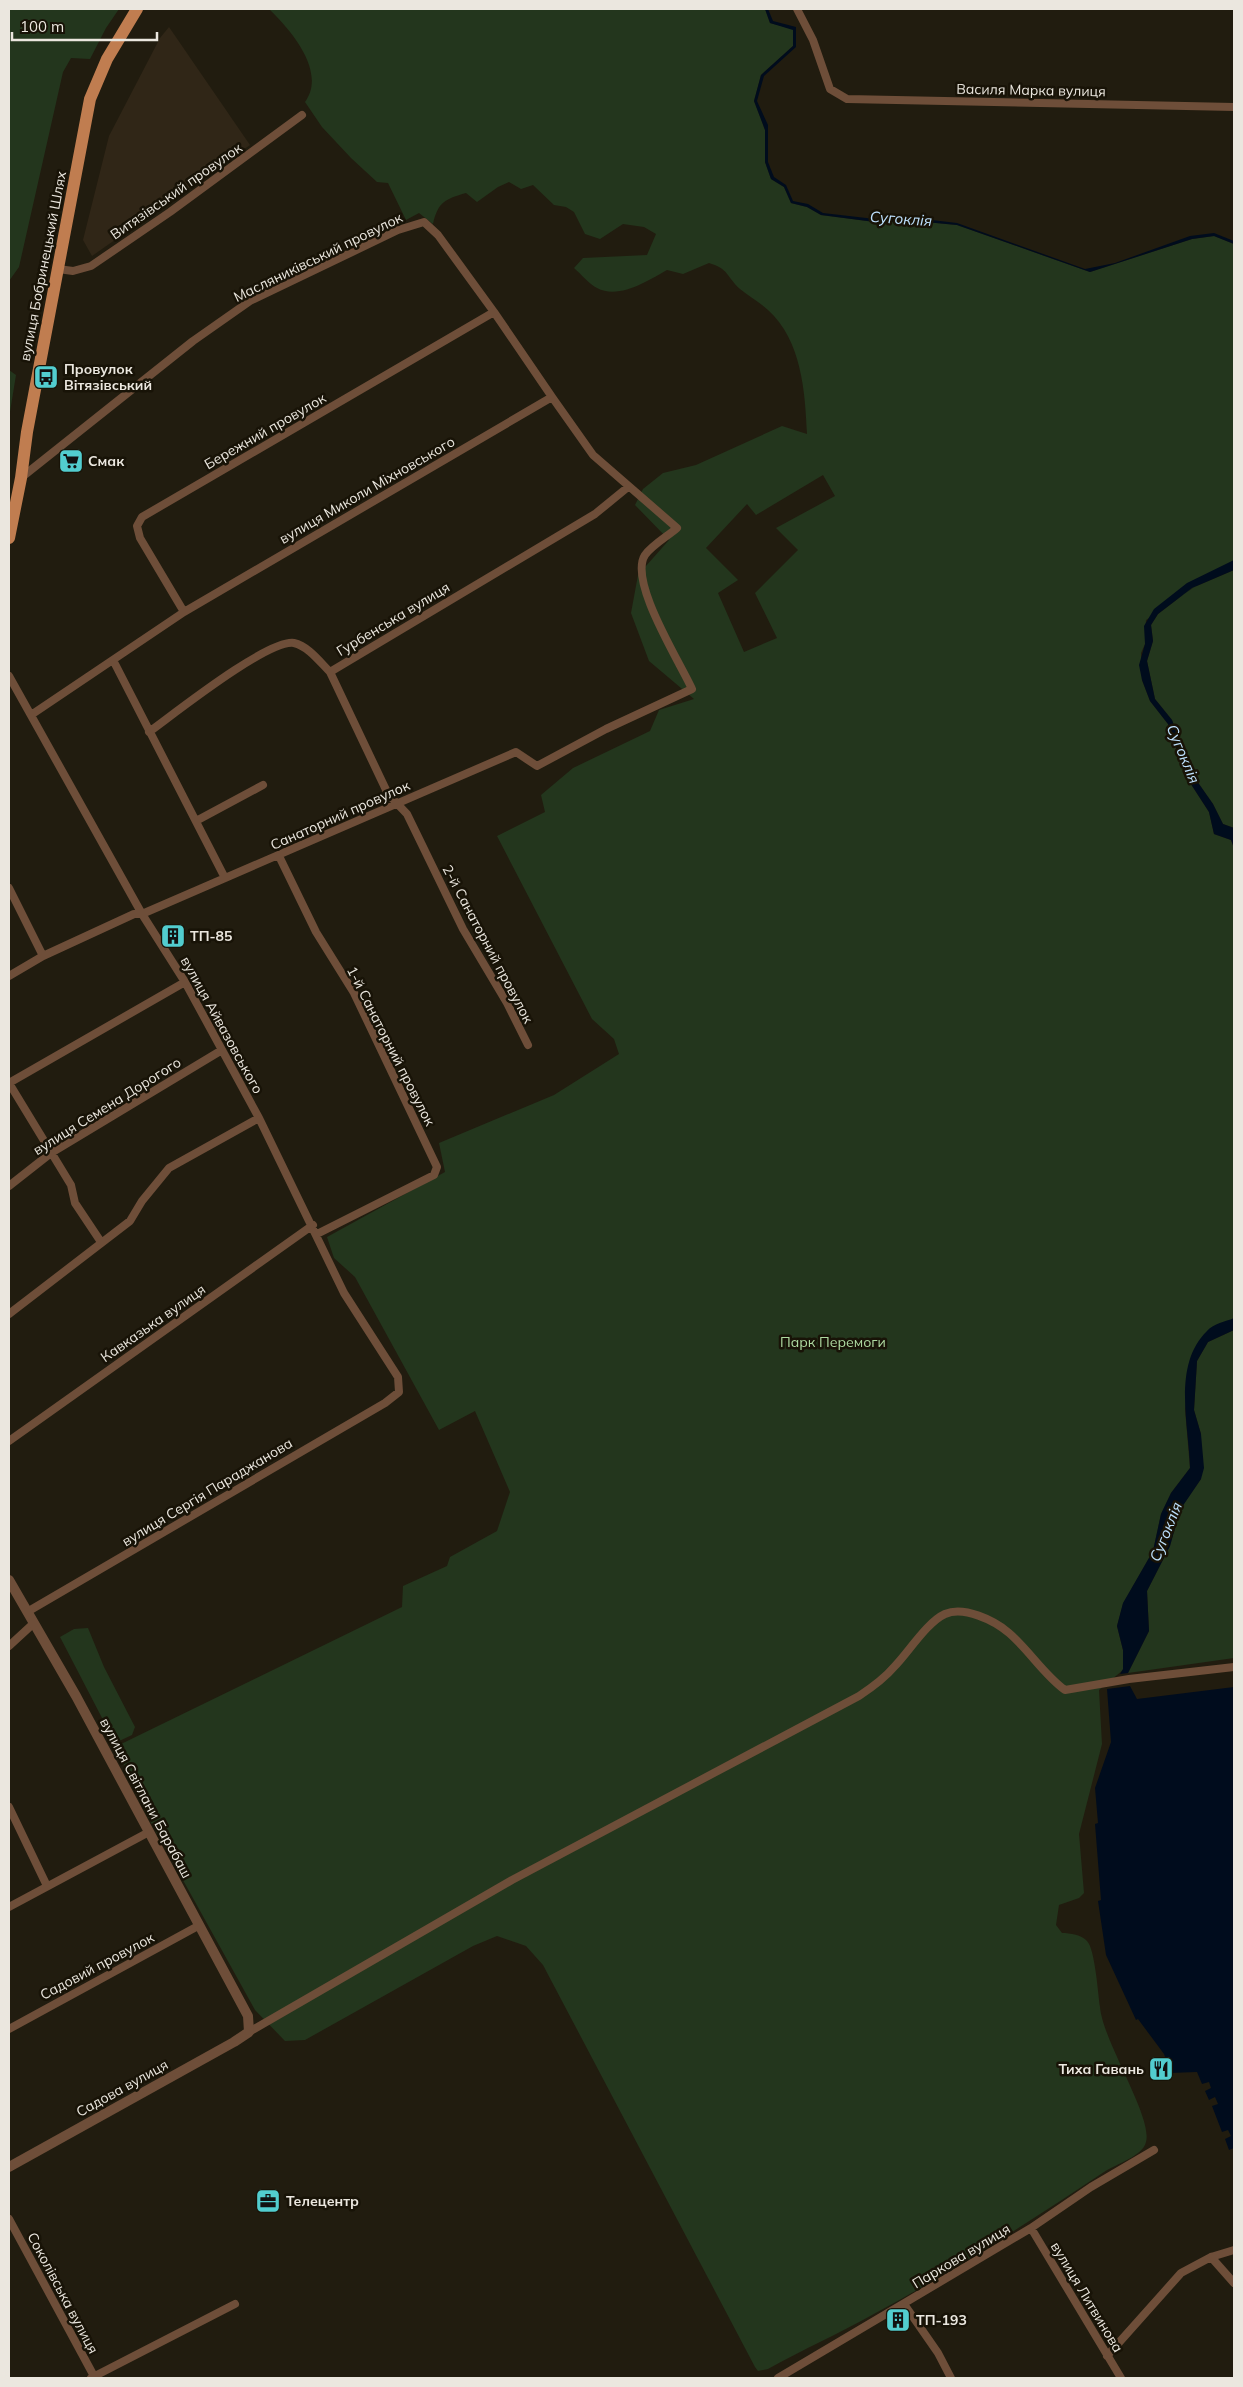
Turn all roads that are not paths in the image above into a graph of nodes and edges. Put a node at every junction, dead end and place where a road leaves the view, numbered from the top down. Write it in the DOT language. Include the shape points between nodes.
graph roads {
  1 [pos="137,9"];
  2 [pos="797,9"];
  3 [pos="1234,107"];
  4 [pos="302,115"];
  5 [pos="58,269"];
  6 [pos="494,312"];
  7 [pos="552,397"];
  8 [pos="21,478"];
  9 [pos="628,488"];
  10 [pos="9,538"];
  11 [pos="184,612"];
  12 [pos="113,660"];
  13 [pos="330,672"];
  14 [pos="9,676"];
  15 [pos="31,715"];
  16 [pos="149,732"];
  17 [pos="263,785"];
  18 [pos="396,804"];
  19 [pos="196,821"];
  20 [pos="279,856"];
  21 [pos="225,878"];
  22 [pos="9,888"];
  23 [pos="142,914"];
  24 [pos="43,956"];
  25 [pos="9,976"];
  26 [pos="185,982"];
  27 [pos="528,1046"];
  28 [pos="222,1050"];
  29 [pos="9,1083"];
  30 [pos="259,1118"];
  31 [pos="51,1153"];
  32 [pos="9,1186"];
  33 [pos="313,1225"];
  34 [pos="317,1234"];
  35 [pos="101,1242"];
  36 [pos="9,1314"];
  37 [pos="399,1392"];
  38 [pos="9,1441"];
  39 [pos="9,1580"];
  40 [pos="27,1612"];
  41 [pos="34,1623"];
  42 [pos="9,1646"];
  43 [pos="1234,1667"];
  44 [pos="9,1807"];
  45 [pos="149,1832"];
  46 [pos="47,1886"];
  47 [pos="9,1907"];
  48 [pos="198,1926"];
  49 [pos="9,2029"];
  50 [pos="248,2032"];
  51 [pos="1154,2150"];
  52 [pos="9,2167"];
  53 [pos="9,2219"];
  54 [pos="1032,2228"];
  55 [pos="1234,2250"];
  56 [pos="1211,2257"];
  57 [pos="1234,2283"];
  58 [pos="235,2304"];
  59 [pos="904,2304"];
  60 [pos="1107,2356"];
  61 [pos="94,2378"];
  62 [pos="778,2378"];
  63 [pos="951,2378"];
  64 [pos="1121,2378"];
  1 -- 5 [label="main road, вулиця Бобринецький Шлях" via="107,59 90,98"];
  2 -- 3 [label="street, Василя Марка вулиця" via="813,40 830,89 847,99"];
  4 -- 5 [label="street, Витязівський провулок" via="91,266 73,271"];
  5 -- 8 [label="main road, вулиця Бобринецький Шлях"];
  6 -- 7 [label="street"];
  6 -- 8 [label="street, Масляниківський провулок" via="438,235 424,222 398,230 250,301 193,340"];
  6 -- 11 [label="street, Бережний провулок" via="142,517 137,526 140,538"];
  7 -- 9 [label="street" via="576,435"];
  7 -- 11 [label="street, вулиця Миколи Міхновського"];
  8 -- 10 [label="main road, вулиця Бобринецький Шлях"];
  9 -- 13 [label="street, Гурбенська вулиця" via="595,514"];
  9 -- 18 [label="street, Санаторний провулок" via="678,528 645,555 641,569 648,601 692,689 537,766 516,752"];
  11 -- 12 [label="street, вулиця Миколи Міхновського"];
  12 -- 15 [label="street, вулиця Миколи Міхновського"];
  12 -- 16 [label="street"];
  13 -- 16 [label="street, Гурбенська вулиця" via="308,650 296,644 283,643 268,649"];
  13 -- 18 [label="street, 2-й Санаторний провулок" via="388,794"];
  14 -- 15 [label="street, вулиця Айвазовського"];
  15 -- 23 [label="street, вулиця Айвазовського"];
  16 -- 19 [label="street"];
  17 -- 19 [label="street"];
  18 -- 20 [label="street, Санаторний провулок"];
  18 -- 27 [label="street, 2-й Санаторний провулок" via="407,814 463,929 507,1003"];
  19 -- 21 [label="street"];
  20 -- 21 [label="street, Санаторний провулок"];
  20 -- 34 [label="street, 1-й Санаторний провулок" via="316,932 354,994 437,1167 434,1175"];
  21 -- 23 [label="street, Санаторний провулок"];
  22 -- 24 [label="street"];
  23 -- 24 [label="street, Санаторний провулок" via="134,914"];
  23 -- 26 [label="street, вулиця Айвазовського"];
  24 -- 25 [label="street, Санаторний провулок"];
  26 -- 28 [label="street, вулиця Айвазовського"];
  26 -- 29 [label="street"];
  28 -- 30 [label="street, вулиця Айвазовського"];
  28 -- 31 [label="street, вулиця Семена Дорогого"];
  29 -- 31 [label="street"];
  30 -- 33 [label="street, вулиця Айвазовського"];
  30 -- 35 [label="street" via="169,1168 130,1221"];
  31 -- 32 [label="street, вулиця Семена Дорогого"];
  31 -- 35 [label="street" via="71,1185 75,1203"];
  33 -- 34 [label="street, вулиця Айвазовського"];
  33 -- 38 [label="street, Кавказька вулиця"];
  34 -- 37 [label="street, вулиця Айвазовського" via="344,1293 398,1377"];
  35 -- 36 [label="street"];
  37 -- 40 [label="street, вулиця Сергія Параджанова"];
  39 -- 40 [label="street, вулиця Світлани Барабаш"];
  40 -- 41 [label="street, вулиця Світлани Барабаш"];
  41 -- 42 [label="street"];
  41 -- 45 [label="street, вулиця Світлани Барабаш"];
  43 -- 50 [label="street" via="1065,1690 1025,1647 992,1621 975,1615 944,1614 894,1668 859,1696 512,1880"];
  44 -- 46 [label="street"];
  45 -- 46 [label="street"];
  45 -- 48 [label="street, вулиця Світлани Барабаш"];
  46 -- 47 [label="street"];
  48 -- 49 [label="street, Садовий провулок"];
  48 -- 50 [label="street, вулиця Світлани Барабаш" via="248,2016"];
  50 -- 52 [label="street, Садова вулиця"];
  51 -- 54 [label="street, Паркова вулиця" via="1091,2187"];
  53 -- 61 [label="street, Соколівська вулиця"];
  54 -- 59 [label="street, Паркова вулиця"];
  54 -- 60 [label="street, вулиця Литвинова"];
  55 -- 56 [label="street"];
  56 -- 57 [label="street"];
  56 -- 60 [label="street" via="1181,2273"];
  58 -- 61 [label="street"];
  59 -- 62 [label="street, Паркова вулиця"];
  59 -- 63 [label="street"];
  60 -- 64 [label="street, вулиця Литвинова"];
}
